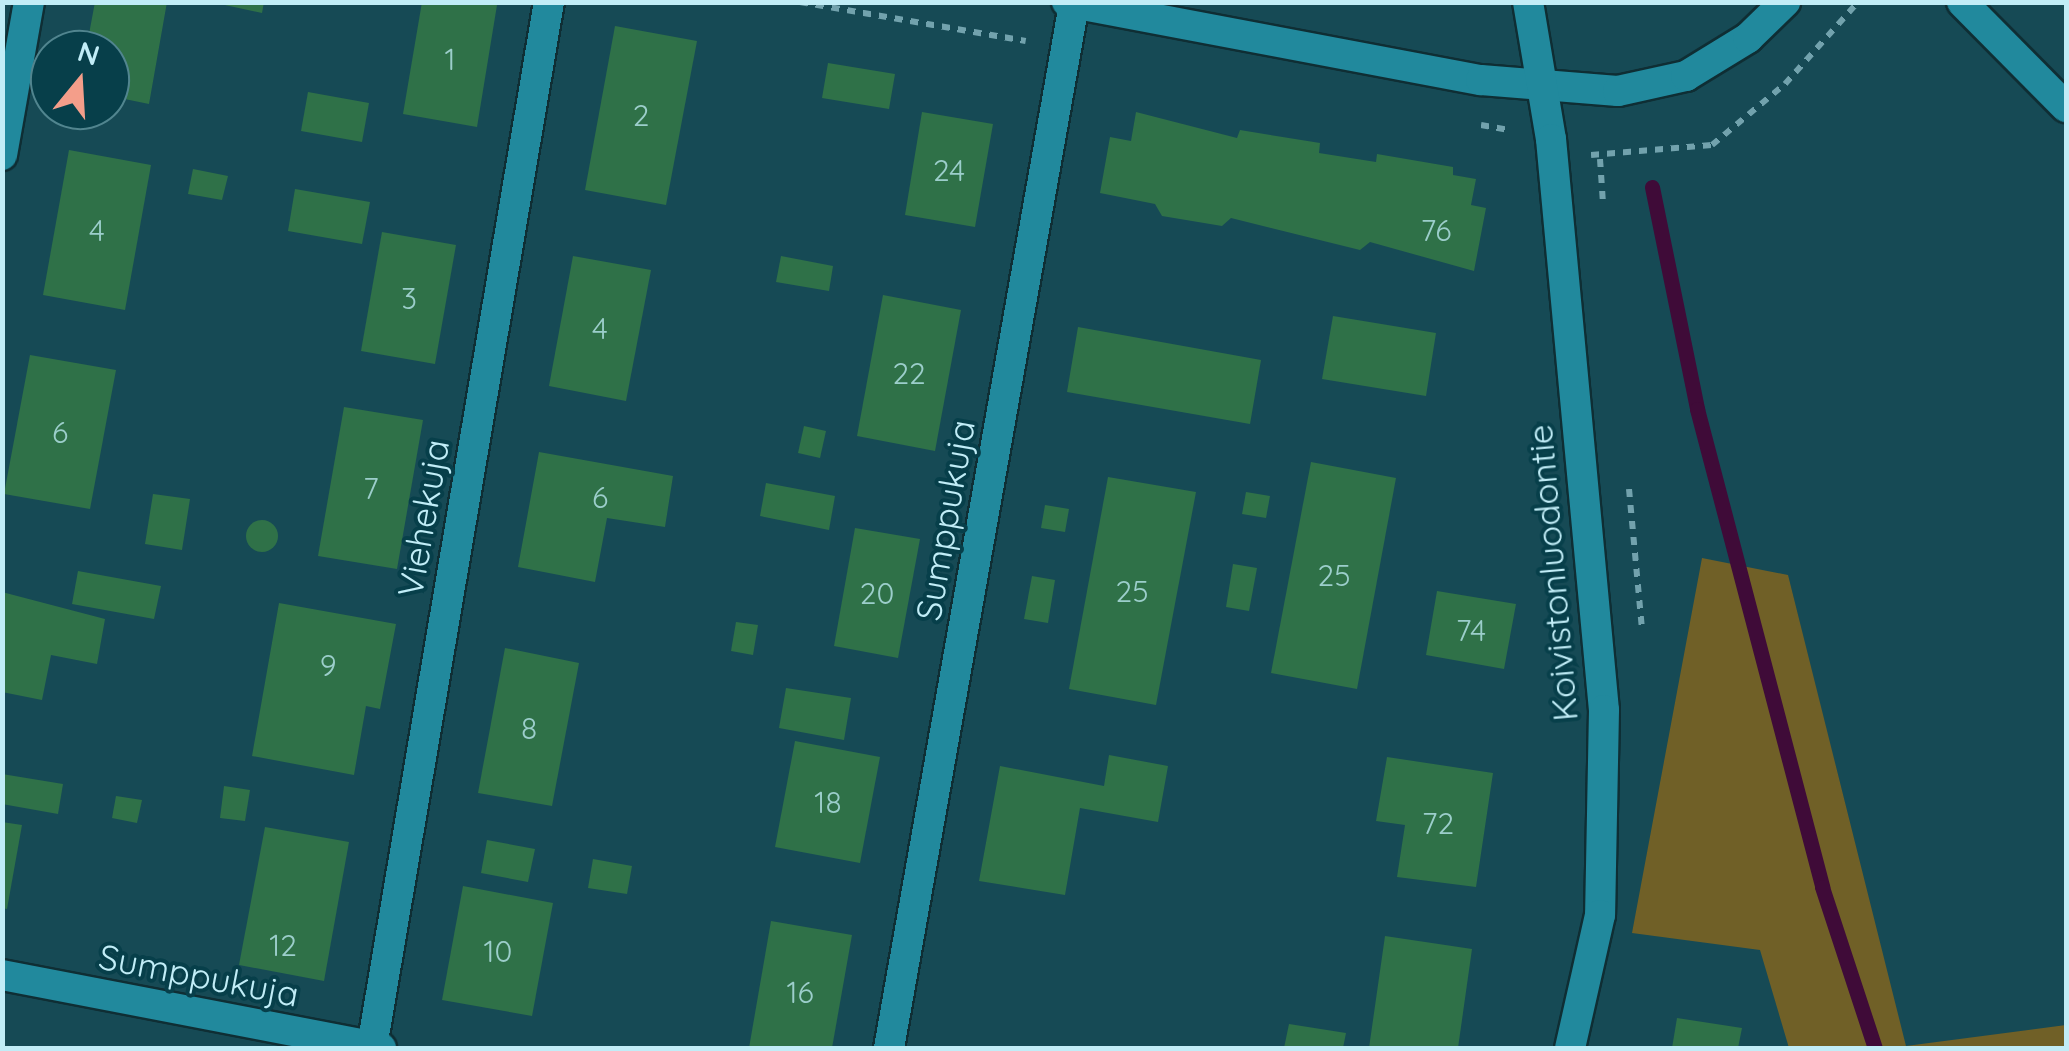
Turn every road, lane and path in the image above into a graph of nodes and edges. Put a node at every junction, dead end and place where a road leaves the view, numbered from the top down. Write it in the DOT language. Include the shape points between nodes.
graph roads {
  1 [pos="28,2"];
  2 [pos="549,2"];
  3 [pos="1066,2"];
  4 [pos="1528,2"];
  5 [pos="1785,2"];
  6 [pos="1962,2"];
  7 [pos="1074,4"];
  8 [pos="1545,88"];
  9 [pos="2066,107"];
  10 [pos="2,154"];
  11 [pos="2,975"];
  12 [pos="376,1048"];
  13 [pos="889,1048"];
  14 [pos="1570,1048"];
  1 -- 10 [label="street"];
  2 -- 12 [label="street, Viehekuja"];
  3 -- 7 [label="street"];
  4 -- 8 [label="street, Koivistonluodontie"];
  5 -- 8 [label="street" via="1748,38 1686,76 1618,91"];
  6 -- 9 [label="street"];
  7 -- 8 [label="street"];
  7 -- 13 [label="street, Sumppukuja"];
  8 -- 14 [label="street, Koivistonluodontie" via="1604,710 1600,915"];
  11 -- 12 [label="street, Sumppukuja"];
}
